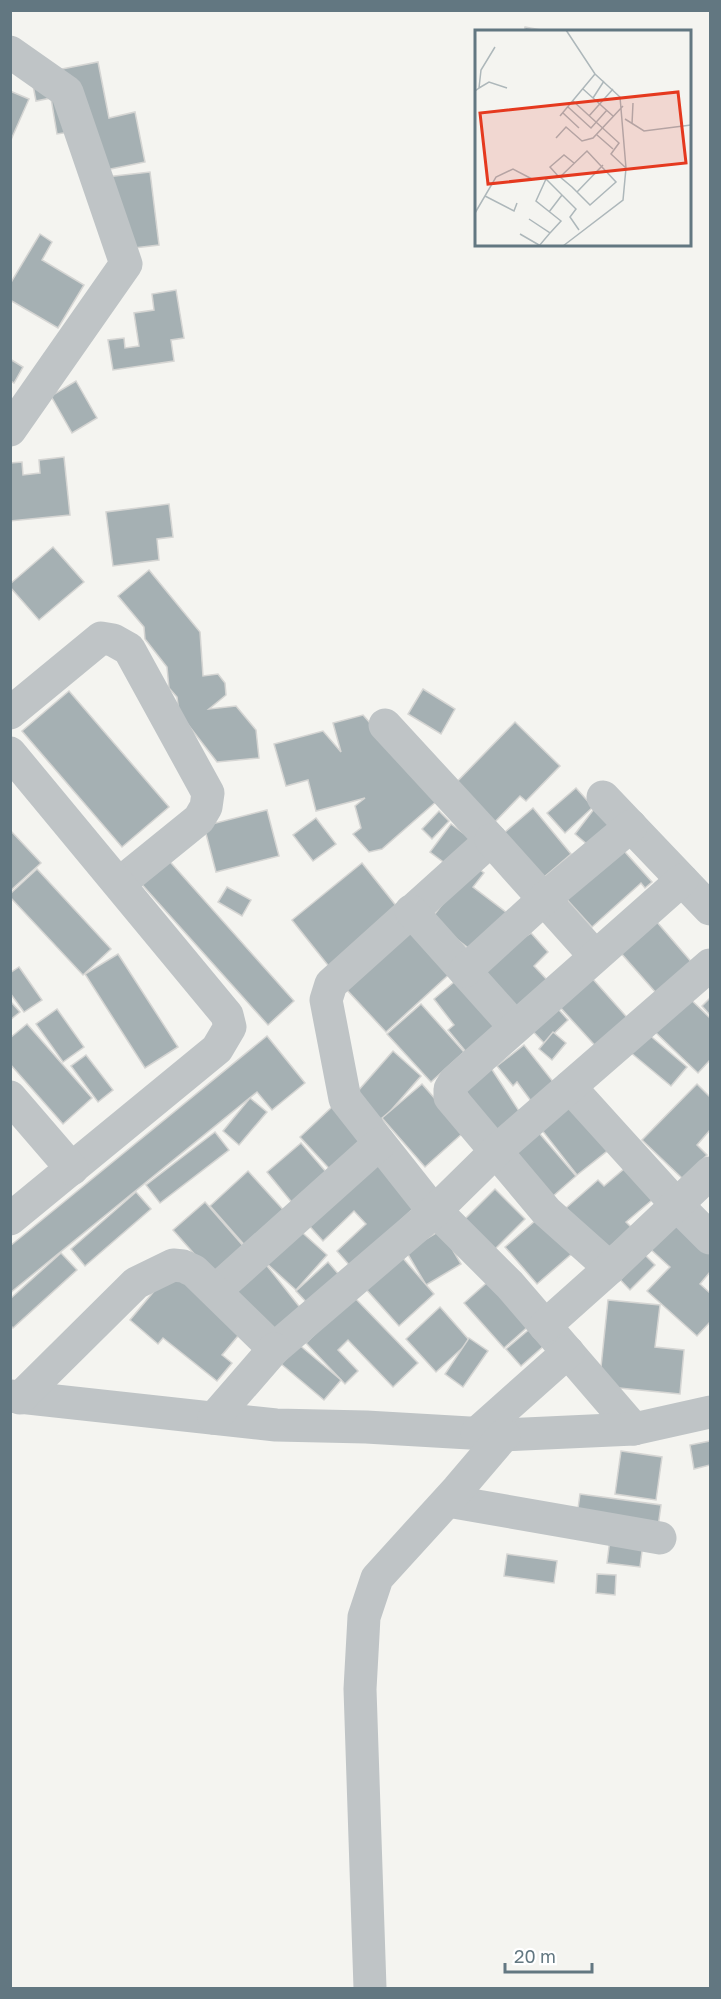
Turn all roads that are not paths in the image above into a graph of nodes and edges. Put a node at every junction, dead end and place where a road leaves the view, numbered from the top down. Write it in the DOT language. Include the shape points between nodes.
graph roads {
  1 [pos="10,52"];
  2 [pos="10,430"];
  3 [pos="10,713"];
  4 [pos="385,725"];
  5 [pos="10,753"];
  6 [pos="603,798"];
  7 [pos="631,826"];
  8 [pos="491,840"];
  9 [pos="682,880"];
  10 [pos="120,883"];
  11 [pos="545,898"];
  12 [pos="711,909"];
  13 [pos="411,911"];
  14 [pos="595,956"];
  15 [pos="711,966"];
  16 [pos="465,971"];
  17 [pos="515,1027"];
  18 [pos="570,1087"];
  19 [pos="10,1097"];
  20 [pos="379,1144"];
  21 [pos="495,1152"];
  22 [pos="72,1169"];
  23 [pos="711,1173"];
  24 [pos="676,1204"];
  25 [pos="435,1211"];
  26 [pos="10,1219"];
  27 [pos="711,1238"];
  28 [pos="610,1268"];
  29 [pos="215,1291"];
  30 [pos="545,1326"];
  31 [pos="274,1349"];
  32 [pos="568,1352"];
  33 [pos="15,1397"];
  34 [pos="711,1412"];
  35 [pos="214,1418"];
  36 [pos="634,1429"];
  37 [pos="490,1434"];
  38 [pos="448,1501"];
  39 [pos="660,1538"];
  40 [pos="370,1989"];
  1 -- 2 [label="street" via="67,92 126,264"];
  3 -- 10 [label="street" via="101,638 129,650 208,793 200,819"];
  4 -- 8 [label="street"];
  5 -- 10 [label="street"];
  6 -- 7 [label="street"];
  7 -- 9 [label="street"];
  7 -- 11 [label="street"];
  8 -- 11 [label="street"];
  8 -- 13 [label="street"];
  9 -- 12 [label="street"];
  9 -- 14 [label="street"];
  10 -- 22 [label="street" via="227,1015 230,1027 217,1049"];
  11 -- 14 [label="street"];
  11 -- 16 [label="street"];
  13 -- 16 [label="street"];
  13 -- 20 [label="street" via="331,984 326,1000 345,1099"];
  14 -- 17 [label="street"];
  15 -- 18 [label="street"];
  16 -- 17 [label="street"];
  17 -- 21 [label="street" via="454,1081 450,1089 450,1097"];
  18 -- 21 [label="street"];
  18 -- 24 [label="street"];
  19 -- 22 [label="street"];
  20 -- 25 [label="street"];
  20 -- 29 [label="street"];
  21 -- 25 [label="street"];
  21 -- 28 [label="street" via="546,1211"];
  22 -- 26 [label="street"];
  23 -- 24 [label="street"];
  24 -- 27 [label="street"];
  24 -- 28 [label="street"];
  25 -- 30 [label="street" via="510,1285"];
  25 -- 31 [label="street"];
  28 -- 30 [label="street"];
  29 -- 31 [label="street"];
  29 -- 33 [label="street" via="195,1271 183,1266 173,1265 136,1283"];
  30 -- 32 [label="street"];
  31 -- 35 [label="street"];
  32 -- 36 [label="street"];
  32 -- 37 [label="street"];
  33 -- 35 [label="street"];
  34 -- 36 [label="street"];
  35 -- 37 [label="street" via="276,1425"];
  36 -- 37 [label="street"];
  37 -- 38 [label="street"];
  38 -- 39 [label="street"];
  38 -- 40 [label="street" via="377,1578 364,1617 360,1689"];
}
